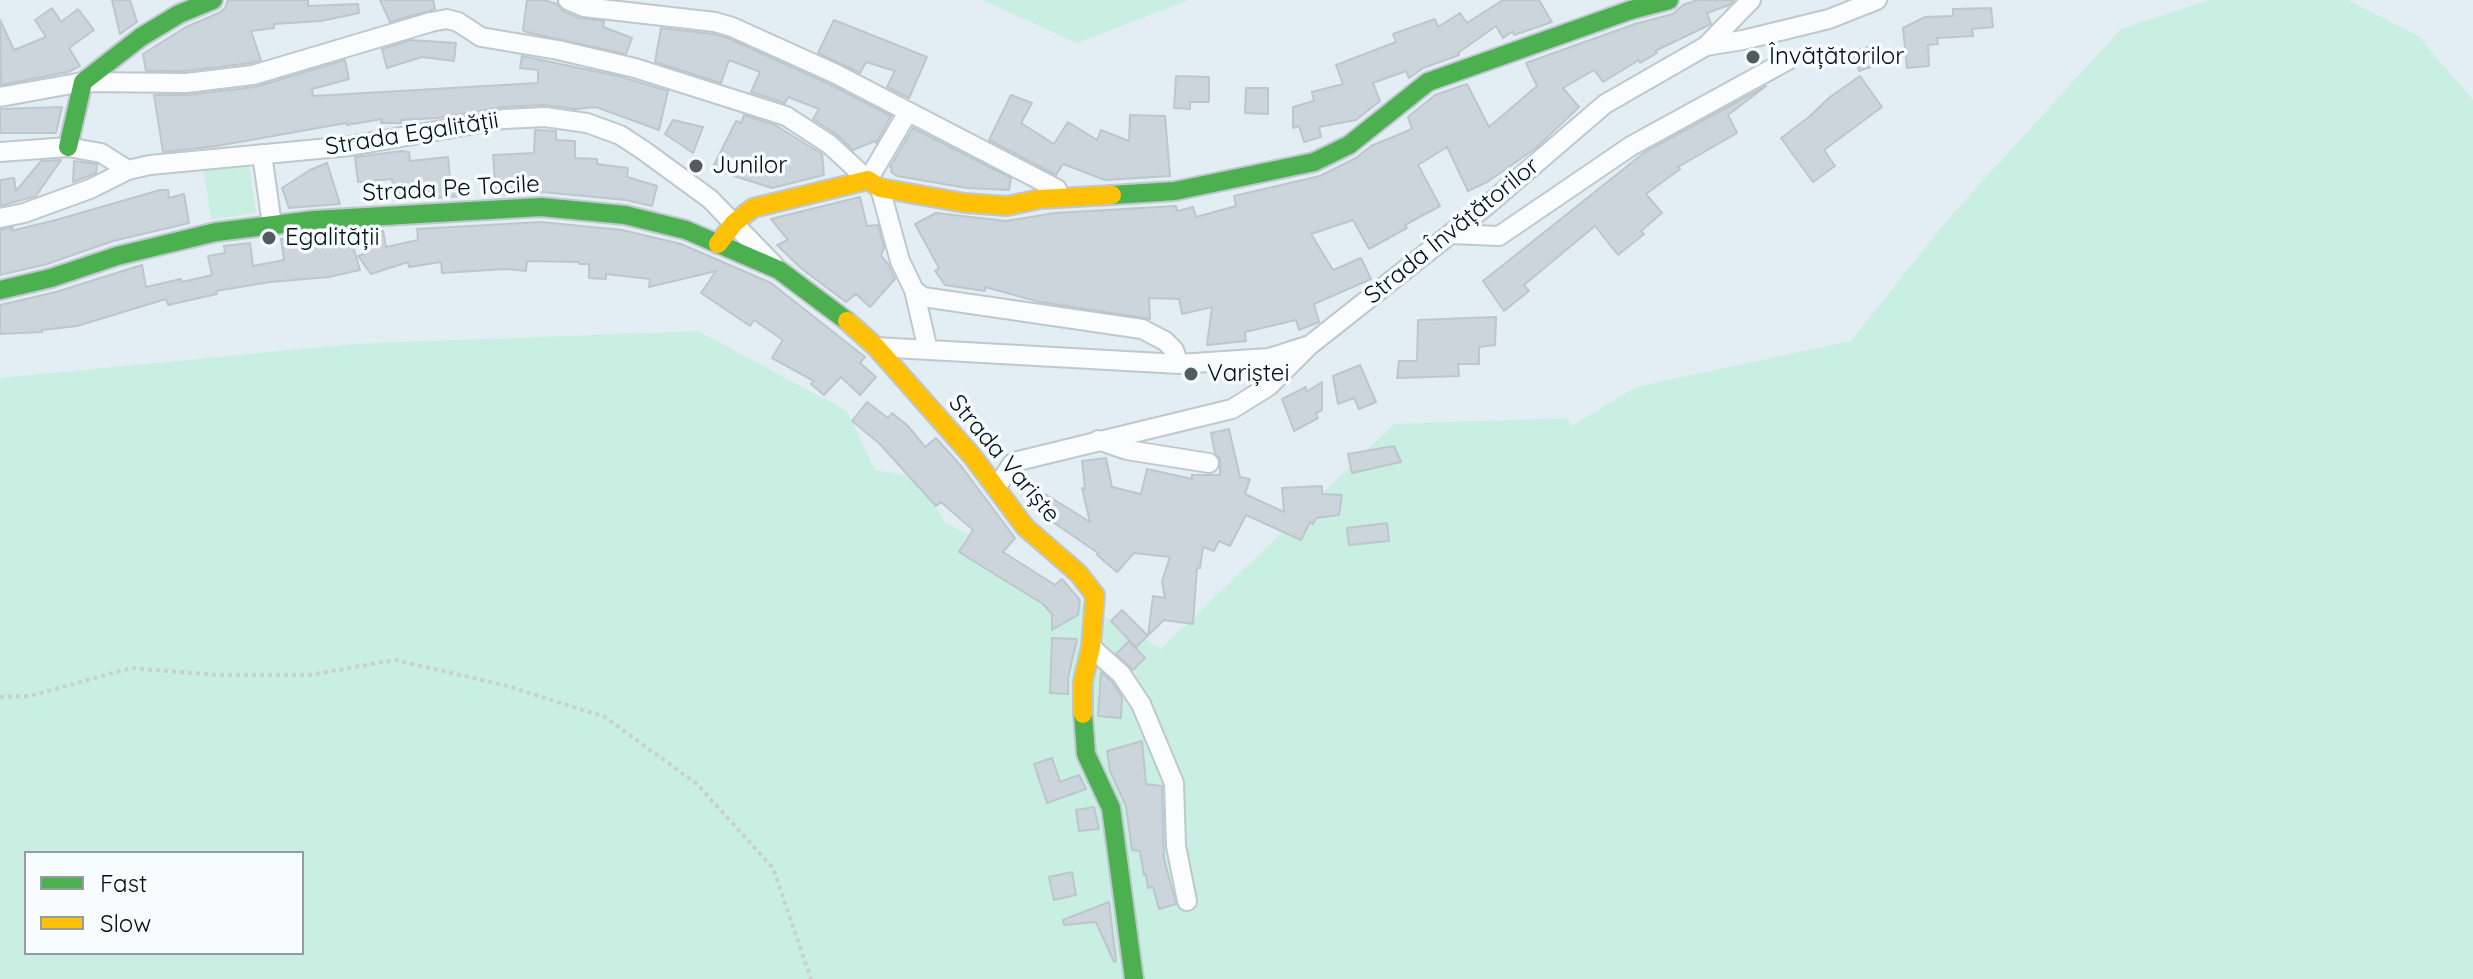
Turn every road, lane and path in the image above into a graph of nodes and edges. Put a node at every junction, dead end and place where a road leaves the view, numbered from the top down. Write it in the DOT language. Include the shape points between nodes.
graph roads {
  1 [pos="213,0"];
  2 [pos="568,0"];
  3 [pos="1669,0"];
  4 [pos="1751,0"];
  5 [pos="1877,0"];
  6 [pos="1706,46"];
  7 [pos="1788,60"];
  8 [pos="83,82"];
  9 [pos="0,97"];
  10 [pos="908,112"];
  11 [pos="68,147"];
  12 [pos="3,151"];
  13 [pos="262,154"];
  14 [pos="128,170"];
  15 [pos="874,184"];
  16 [pos="1057,189"];
  17 [pos="0,218"];
  18 [pos="734,223"];
  19 [pos="272,225"];
  20 [pos="1451,234"];
  21 [pos="718,244"];
  22 [pos="779,270"];
  23 [pos="0,290"];
  24 [pos="914,290"];
  25 [pos="1310,345"];
  26 [pos="876,347"];
  27 [pos="928,350"];
  28 [pos="1179,364"];
  29 [pos="1098,440"];
  30 [pos="1209,463"];
  31 [pos="996,488"];
  32 [pos="1091,647"];
  33 [pos="0,697"];
  34 [pos="1187,901"];
  35 [pos="811,979"];
  36 [pos="1134,979"];
  1 -- 8 [label="street" via="141,37"];
  2 -- 10 [label="street" via="584,7 732,27"];
  3 -- 15 [label="street" via="1428,82 1349,145 1314,162 1175,191 1040,199 1007,206"];
  4 -- 6 [label="street, Strada Învățătorilor"];
  5 -- 6 [label="street, Strada Învățătorilor" via="1829,19"];
  6 -- 20 [label="street, Strada Învățătorilor" via="1605,104"];
  7 -- 20 [label="street" via="1631,146 1499,236"];
  8 -- 9 [label="street"];
  8 -- 11 [label="street"];
  8 -- 15 [label="street" via="186,83 253,75 453,20 481,37 635,68 786,116 829,144"];
  10 -- 15 [label="street"];
  10 -- 16 [label="street"];
  11 -- 12 [label="street"];
  11 -- 14 [label="street" via="101,153"];
  13 -- 14 [label="street, Strada Egalității"];
  13 -- 18 [label="street, Strada Egalității" via="350,146 504,119 587,123 620,135 710,199"];
  13 -- 19 [label="street"];
  14 -- 17 [label="street" via="90,189"];
  15 -- 18 [label="street" via="753,208"];
  15 -- 24 [label="street"];
  18 -- 21 [label="street"];
  18 -- 22 [label="street, Strada Egalității"];
  19 -- 21 [label="street, Strada Pe Tocile" via="541,207 625,215"];
  19 -- 23 [label="street, Strada Pe Tocile" via="216,232"];
  20 -- 25 [label="street, Strada Învățătorilor"];
  21 -- 22 [label="street, Strada Pe Tocile"];
  22 -- 26 [label="street, Strada Pe Tocile"];
  24 -- 27 [label="street"];
  24 -- 28 [label="street" via="923,297 1142,329 1165,341"];
  25 -- 28 [label="street, Strada Învățătorilor" via="1269,358"];
  25 -- 29 [label="street" via="1269,386 1232,409"];
  26 -- 27 [label="street, Strada Învățătorilor"];
  26 -- 31 [label="street, Strada Variște"];
  27 -- 28 [label="street, Strada Învățătorilor"];
  29 -- 30 [label="street"];
  29 -- 31 [label="street" via="1018,461"];
  31 -- 32 [label="street, Strada Variște" via="1034,537 1088,583 1095,595"];
  32 -- 34 [label="street" via="1121,674 1141,704 1174,783 1176,846"];
  32 -- 36 [label="street, Strada Variște" via="1083,681 1083,735 1086,754 1111,808"];
  33 -- 35 [label="path" via="30,696 131,668 309,675 395,660 504,685 605,717 697,784 773,868"];
}
